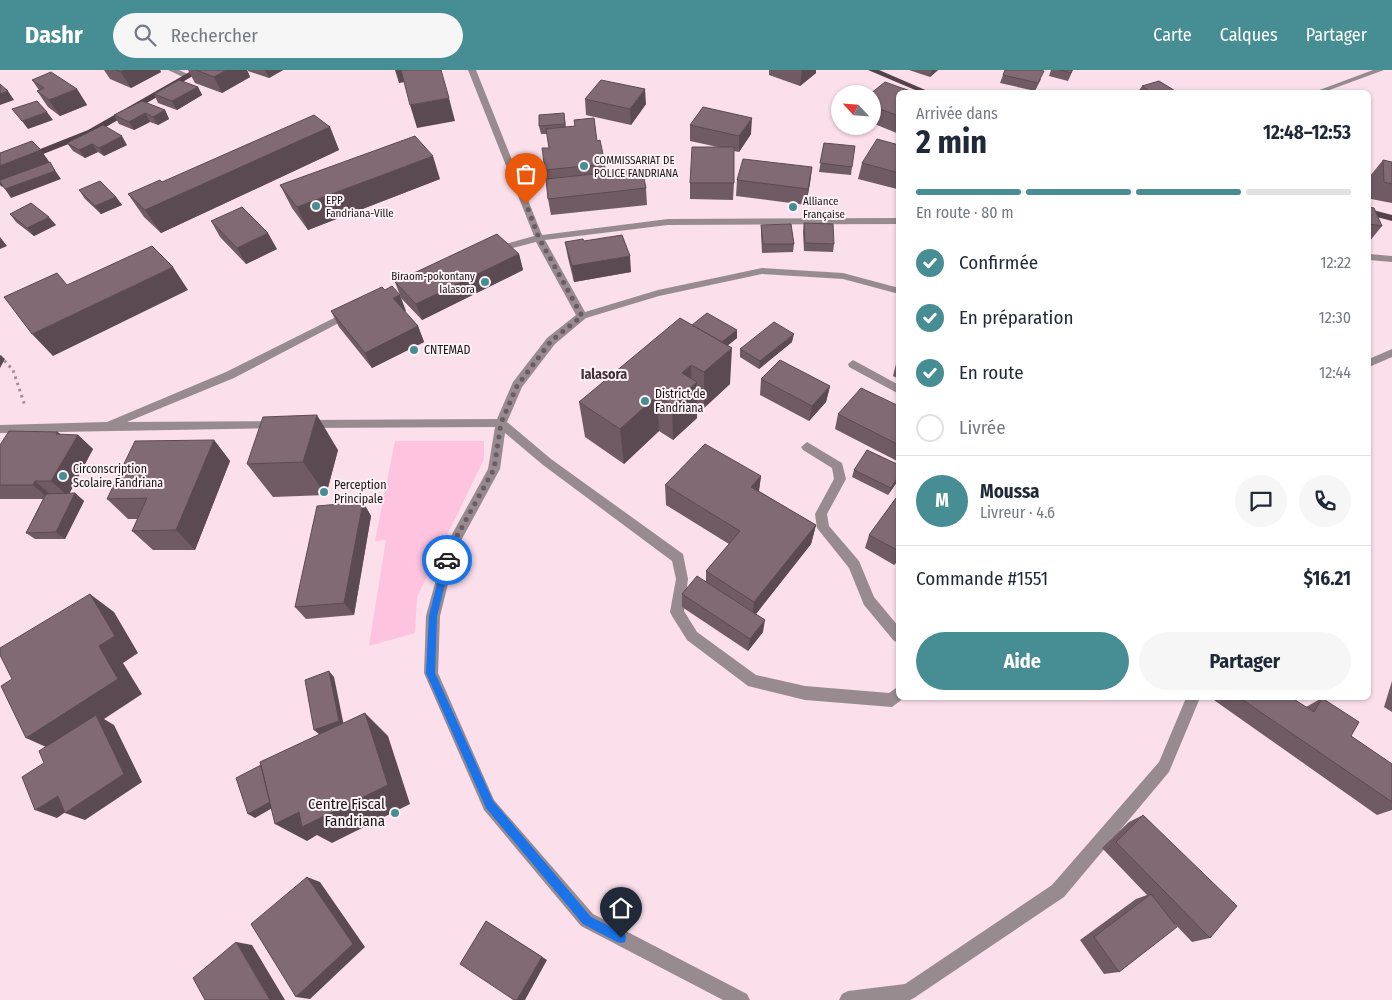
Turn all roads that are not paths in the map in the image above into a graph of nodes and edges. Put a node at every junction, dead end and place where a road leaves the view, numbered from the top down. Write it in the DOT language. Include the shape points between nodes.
graph roads {
  1 [pos="172,70"];
  2 [pos="199,70"];
  3 [pos="472,70"];
  4 [pos="872,70"];
  5 [pos="1380,70"];
  6 [pos="188,76"];
  7 [pos="921,90"];
  8 [pos="1324,90"];
  9 [pos="0,168"];
  10 [pos="1371,213"];
  11 [pos="1392,218"];
  12 [pos="896,221"];
  13 [pos="539,238"];
  14 [pos="486,251"];
  15 [pos="1371,257"];
  16 [pos="1392,259"];
  17 [pos="896,290"];
  18 [pos="359,309"];
  19 [pos="582,316"];
  20 [pos="1392,353"];
  21 [pos="1371,362"];
  22 [pos="853,364"];
  23 [pos="896,388"];
  24 [pos="501,423"];
  25 [pos="105,426"];
  26 [pos="0,429"];
  27 [pos="807,447"];
  28 [pos="896,634"];
  29 [pos="896,696"];
  30 [pos="1192,700"];
  31 [pos="741,1000"];
  32 [pos="848,1000"];
  1 -- 6 [label="street"];
  2 -- 6 [label="main road"];
  3 -- 13 [label="street"];
  4 -- 7 [label="main road"];
  5 -- 8 [label="street"];
  6 -- 9 [label="main road" via="90,132"];
  10 -- 11 [label="main road"];
  12 -- 13 [label="street" via="668,222"];
  13 -- 14 [label="street"];
  13 -- 19 [label="street"];
  15 -- 16 [label="street"];
  17 -- 19 [label="street" via="843,276 762,271 658,293"];
  18 -- 25 [label="street" via="230,375"];
  19 -- 24 [label="street" via="551,341 517,386"];
  20 -- 21 [label="street"];
  22 -- 23 [label="street"];
  24 -- 25 [label="street"];
  24 -- 29 [label="street" via="546,462 678,558 682,579 677,612 692,636 753,681 805,693 892,700"];
  24 -- 31 [label="street" via="494,469 451,547 433,616 431,673 489,805 587,920"];
  25 -- 26 [label="street"];
  27 -- 28 [label="street" via="838,466 840,479 822,514 823,528 854,565 869,601"];
  30 -- 32 [label="street" via="1164,767 1058,891 908,992"];
}
